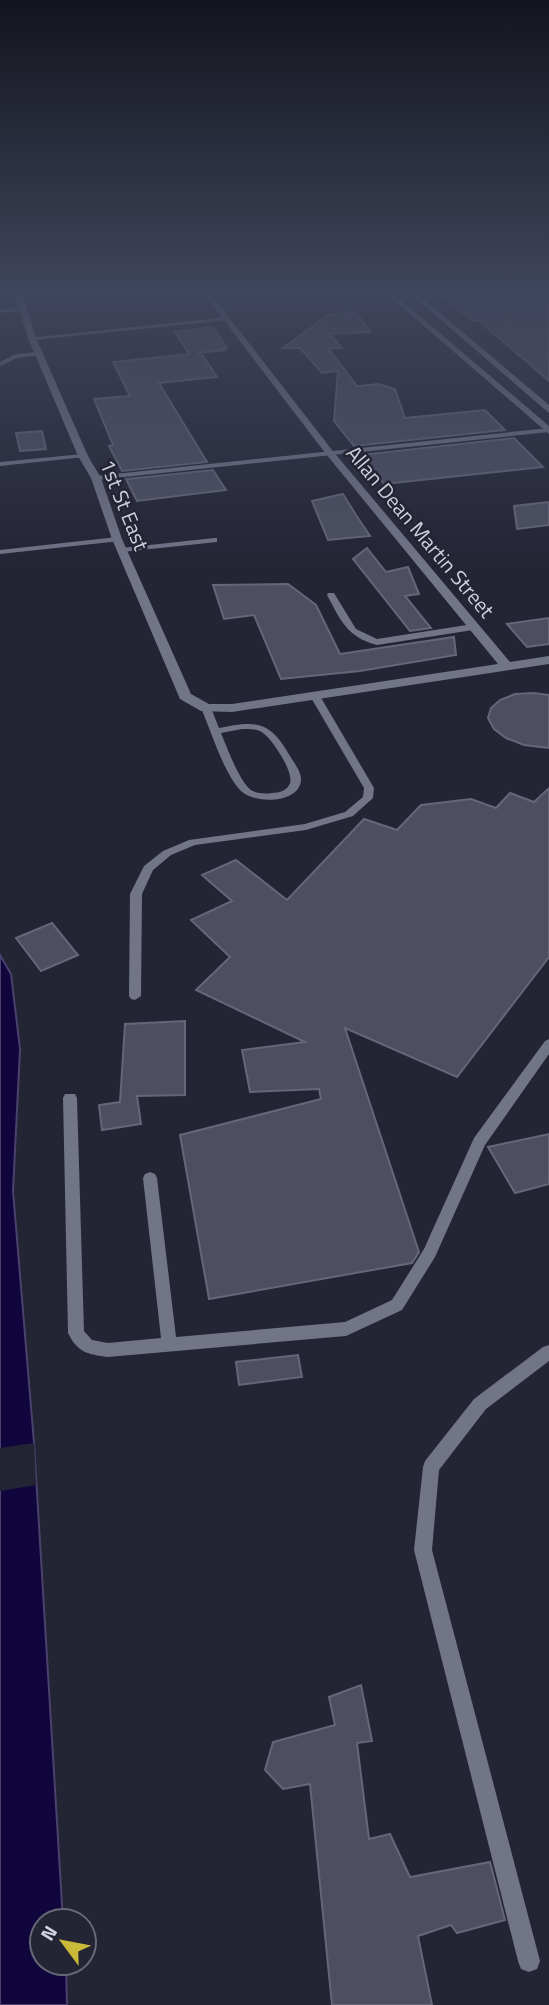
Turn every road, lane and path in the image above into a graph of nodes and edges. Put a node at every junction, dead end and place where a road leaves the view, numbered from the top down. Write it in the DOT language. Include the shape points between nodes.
graph roads {
  1 [pos="51,383"];
  2 [pos="276,383"];
  3 [pos="494,383"];
  4 [pos="517,383"];
  5 [pos="549,410"];
  6 [pos="549,431"];
  7 [pos="329,452"];
  8 [pos="83,456"];
  9 [pos="0,464"];
  10 [pos="96,478"];
  11 [pos="117,539"];
  12 [pos="214,540"];
  13 [pos="122,550"];
  14 [pos="0,552"];
  15 [pos="331,595"];
  16 [pos="474,627"];
  17 [pos="549,660"];
  18 [pos="506,666"];
  19 [pos="315,696"];
  20 [pos="206,708"];
  21 [pos="216,731"];
  22 [pos="135,996"];
  23 [pos="549,1044"];
  24 [pos="70,1098"];
  25 [pos="150,1178"];
  26 [pos="169,1344"];
  27 [pos="549,1352"];
  28 [pos="529,1961"];
  1 -- 8 [label="street, 1st St East"];
  2 -- 7 [label="street, Allan Dean Martin Street"];
  3 -- 6 [label="street"];
  4 -- 5 [label="street"];
  6 -- 7 [label="lane"];
  7 -- 10 [label="lane"];
  7 -- 16 [label="street, Allan Dean Martin Street"];
  8 -- 9 [label="lane"];
  8 -- 10 [label="street, 1st St East"];
  10 -- 11 [label="street, 1st St East"];
  11 -- 13 [label="street, 1st St East"];
  11 -- 14 [label="lane"];
  12 -- 13 [label="lane"];
  13 -- 20 [label="street, 1st St East" via="185,696"];
  15 -- 16 [label="lane" via="353,633 363,639 377,642"];
  16 -- 18 [label="street, Allan Dean Martin Street"];
  17 -- 18 [label="street"];
  18 -- 19 [label="street"];
  19 -- 20 [label="street"];
  19 -- 22 [label="lane" via="369,788 368,799 349,814 306,827 193,842 148,868 136,894"];
  20 -- 21 [label="lane"];
  21 -- 21 [label="lane" via="244,790 257,797 274,796 295,785 296,776 275,735 259,727"];
  23 -- 26 [label="lane" via="479,1142 430,1253 397,1306 346,1329"];
  24 -- 26 [label="lane" via="76,1333 88,1347 108,1350"];
  25 -- 26 [label="lane"];
  27 -- 28 [label="lane" via="480,1404 431,1467 423,1550"];
}
